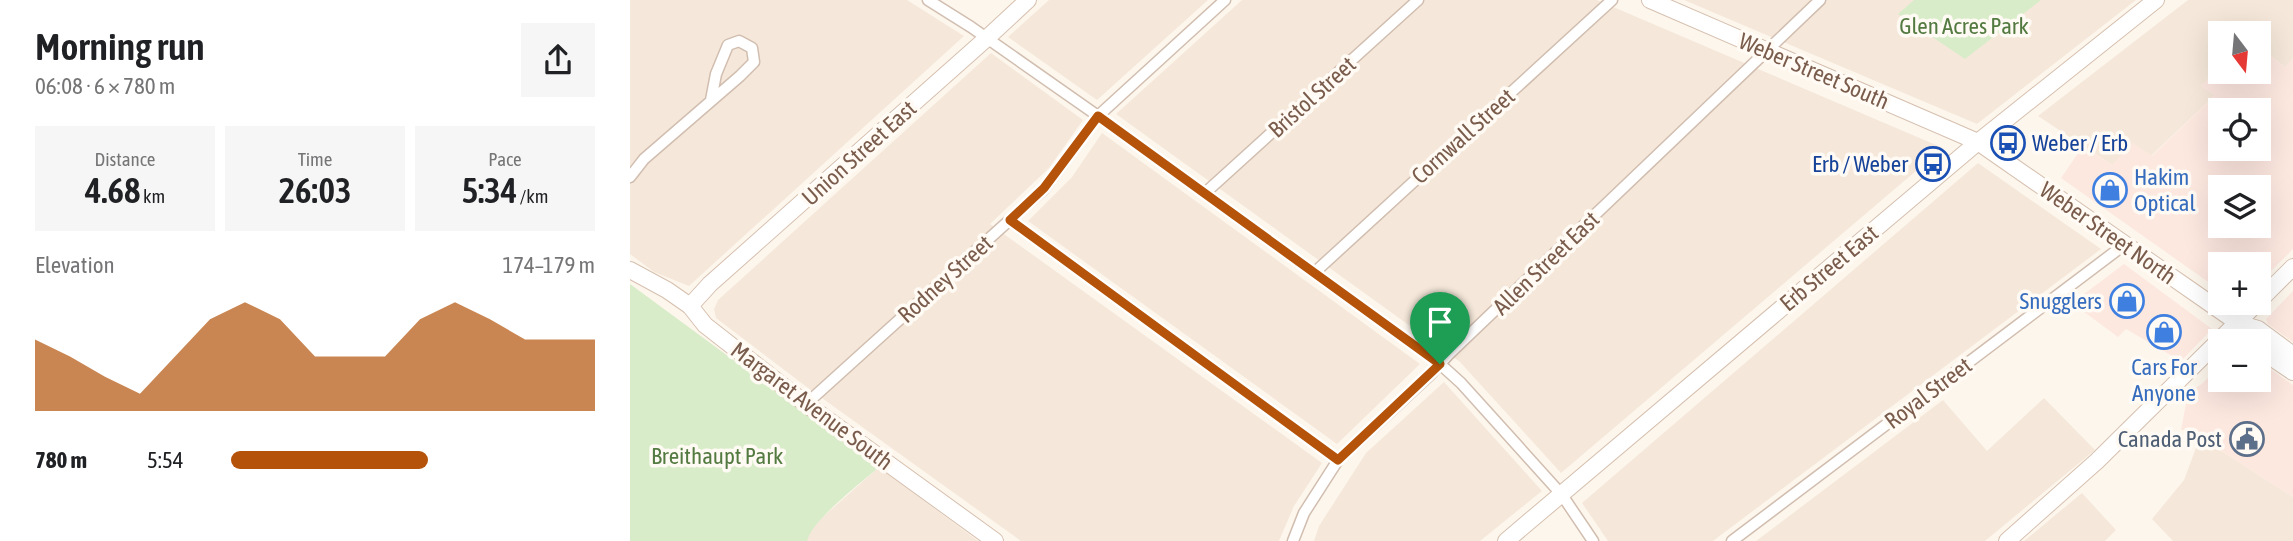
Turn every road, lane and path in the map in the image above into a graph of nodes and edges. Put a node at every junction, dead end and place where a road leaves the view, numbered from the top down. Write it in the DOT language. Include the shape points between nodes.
graph roads {
  1 [pos="928,0"];
  2 [pos="1028,0"];
  3 [pos="1225,0"];
  4 [pos="1418,0"];
  5 [pos="1612,0"];
  6 [pos="1650,0"];
  7 [pos="1820,0"];
  8 [pos="2156,0"];
  9 [pos="987,38"];
  10 [pos="1768,51"];
  11 [pos="711,100"];
  12 [pos="1098,116"];
  13 [pos="1978,142"];
  14 [pos="630,177"];
  15 [pos="1205,193"];
  16 [pos="1010,220"];
  17 [pos="2124,245"];
  18 [pos="2293,267"];
  19 [pos="630,271"];
  20 [pos="1315,272"];
  21 [pos="2271,289"];
  22 [pos="690,306"];
  23 [pos="2246,315"];
  24 [pos="2238,323"];
  25 [pos="2242,329"];
  26 [pos="2293,355"];
  27 [pos="2271,357"];
  28 [pos="1440,364"];
  29 [pos="2293,372"];
  30 [pos="806,404"];
  31 [pos="1338,460"];
  32 [pos="1562,495"];
  33 [pos="995,541"];
  34 [pos="1293,541"];
  35 [pos="1506,541"];
  36 [pos="1593,541"];
  37 [pos="1732,541"];
  38 [pos="2007,541"];
  1 -- 9 [label="street"];
  2 -- 9 [label="main road, Union Street East"];
  3 -- 12 [label="street, Rodney Street"];
  4 -- 15 [label="street, Bristol Street"];
  5 -- 20 [label="street, Cornwall Street"];
  6 -- 10 [label="main road, Weber Street South"];
  7 -- 10 [label="street, Allen Street East"];
  8 -- 13 [label="main road, Erb Street East"];
  9 -- 12 [label="street"];
  9 -- 22 [label="main road, Union Street East"];
  10 -- 13 [label="main road, Weber Street South"];
  10 -- 28 [label="street, Allen Street East"];
  11 -- 11 [label="street" via="754,62 751,48 739,41 728,45"];
  11 -- 14 [label="street"];
  12 -- 15 [label="street"];
  12 -- 16 [label="street, Rodney Street" via="1044,188"];
  13 -- 17 [label="main road, Weber Street North"];
  13 -- 32 [label="main road, Erb Street East"];
  15 -- 20 [label="street"];
  16 -- 30 [label="street, Rodney Street"];
  16 -- 31 [label="street"];
  17 -- 24 [label="main road, Weber Street North"];
  17 -- 37 [label="street, Royal Street"];
  18 -- 21 [label="main road"];
  19 -- 22 [label="main road, Margaret Avenue South"];
  20 -- 28 [label="street"];
  22 -- 30 [label="main road, Margaret Avenue South" via="705,325"];
  23 -- 24 [label="main road"];
  24 -- 25 [label="main road, Weber Street North"];
  24 -- 26 [label="main road, Weber Street North" via="2258,329"];
  24 -- 38 [label="main road" via="2098,461"];
  27 -- 29 [label="main road"];
  28 -- 31 [label="street, Allen Street East"];
  28 -- 32 [label="street"];
  30 -- 33 [label="main road, Margaret Avenue South"];
  31 -- 34 [label="street, Allen Street East" via="1304,513"];
  32 -- 35 [label="main road, Erb Street East"];
  32 -- 36 [label="street"];
}
